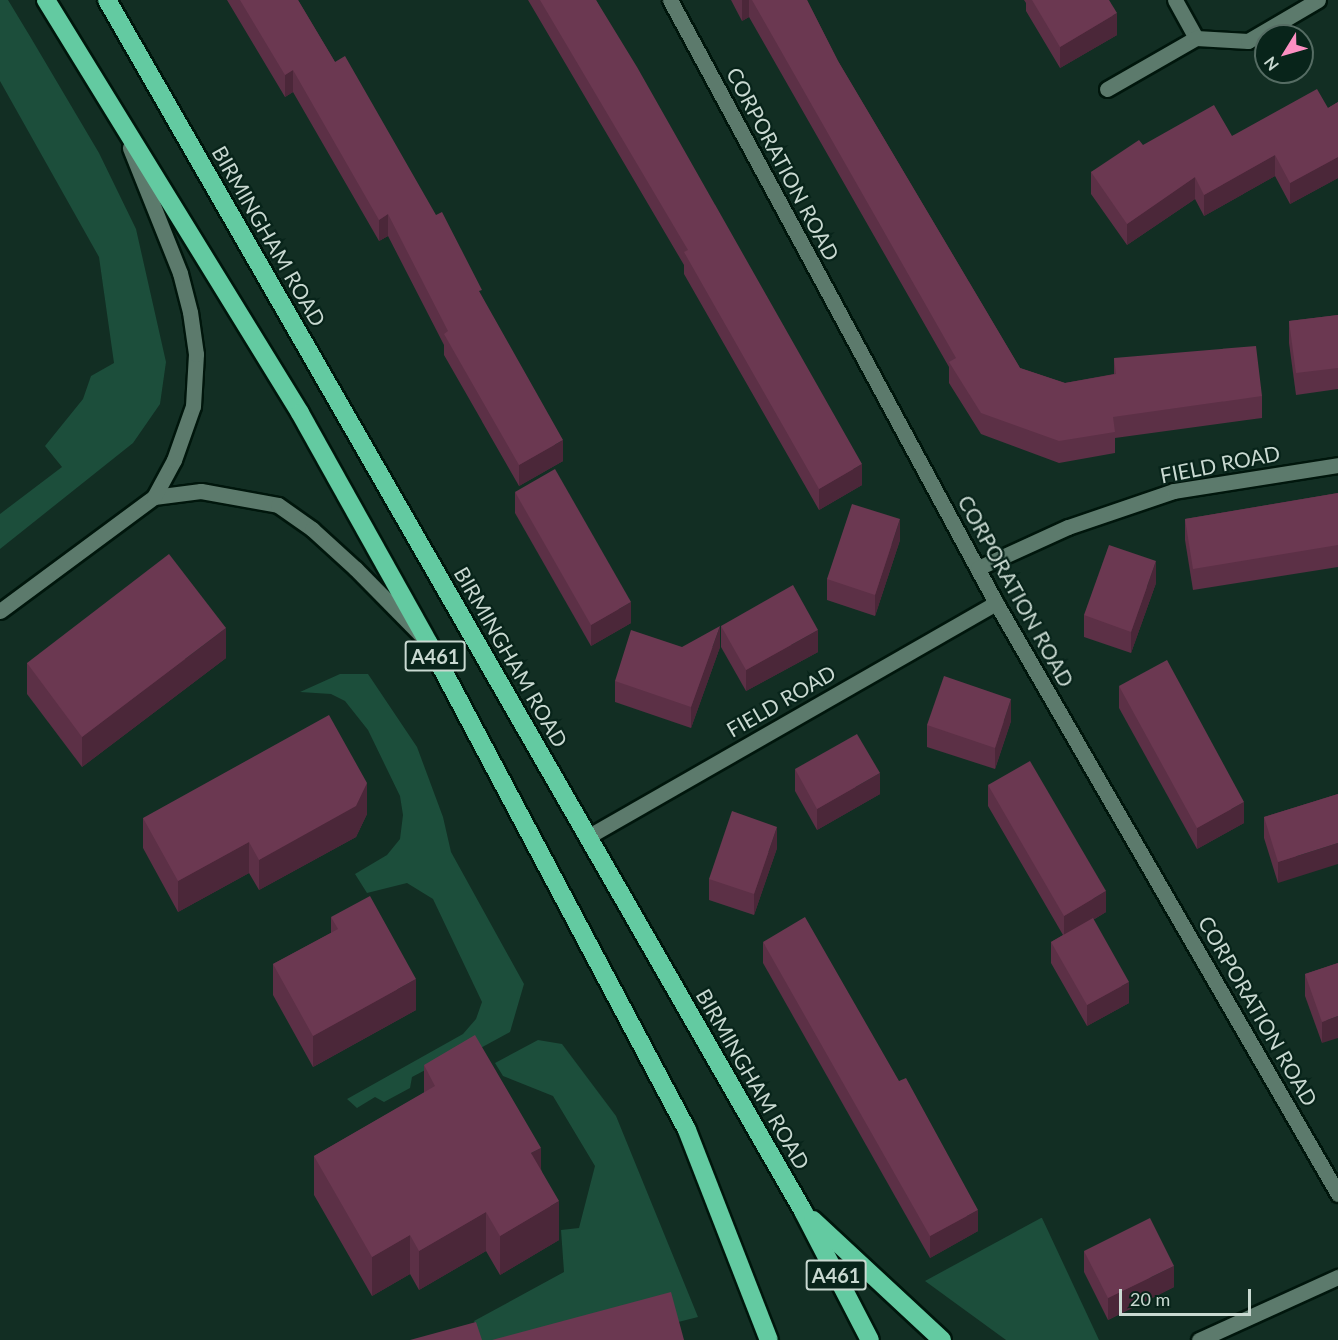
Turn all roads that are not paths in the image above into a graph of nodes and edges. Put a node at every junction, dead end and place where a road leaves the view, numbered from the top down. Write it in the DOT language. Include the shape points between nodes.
graph roads {
  1 [pos="46,0"];
  2 [pos="107,0"];
  3 [pos="670,0"];
  4 [pos="1175,0"];
  5 [pos="1318,0"];
  6 [pos="1196,38"];
  7 [pos="1107,89"];
  8 [pos="115,111"];
  9 [pos="1338,465"];
  10 [pos="154,497"];
  11 [pos="978,568"];
  12 [pos="996,603"];
  13 [pos="0,611"];
  14 [pos="429,644"];
  15 [pos="589,836"];
  16 [pos="1338,1194"];
  17 [pos="803,1211"];
  18 [pos="1338,1277"];
  19 [pos="1207,1338"];
  20 [pos="769,1340"];
  21 [pos="870,1340"];
  22 [pos="942,1340"];
  1 -- 8 [label="highway, A461"];
  2 -- 15 [label="highway, BIRMINGHAM ROAD / A461"];
  3 -- 11 [label="street, CORPORATION ROAD"];
  4 -- 6 [label="street"];
  5 -- 6 [label="street" via="1248,41"];
  6 -- 7 [label="street"];
  8 -- 10 [label="street" via="180,273 196,354 193,406 174,460"];
  8 -- 14 [label="highway, A461" via="300,413"];
  9 -- 11 [label="street, FIELD ROAD" via="1174,491 1068,527"];
  10 -- 13 [label="street"];
  10 -- 14 [label="street" via="201,491 278,506 312,529 356,568"];
  11 -- 12 [label="street, CORPORATION ROAD"];
  12 -- 15 [label="street, FIELD ROAD"];
  12 -- 16 [label="street, CORPORATION ROAD"];
  14 -- 20 [label="highway, A461" via="687,1130"];
  15 -- 17 [label="highway, BIRMINGHAM ROAD / A461"];
  17 -- 21 [label="highway, BIRMINGHAM ROAD / A461"];
  17 -- 22 [label="highway"];
  18 -- 19 [label="street"];
}
